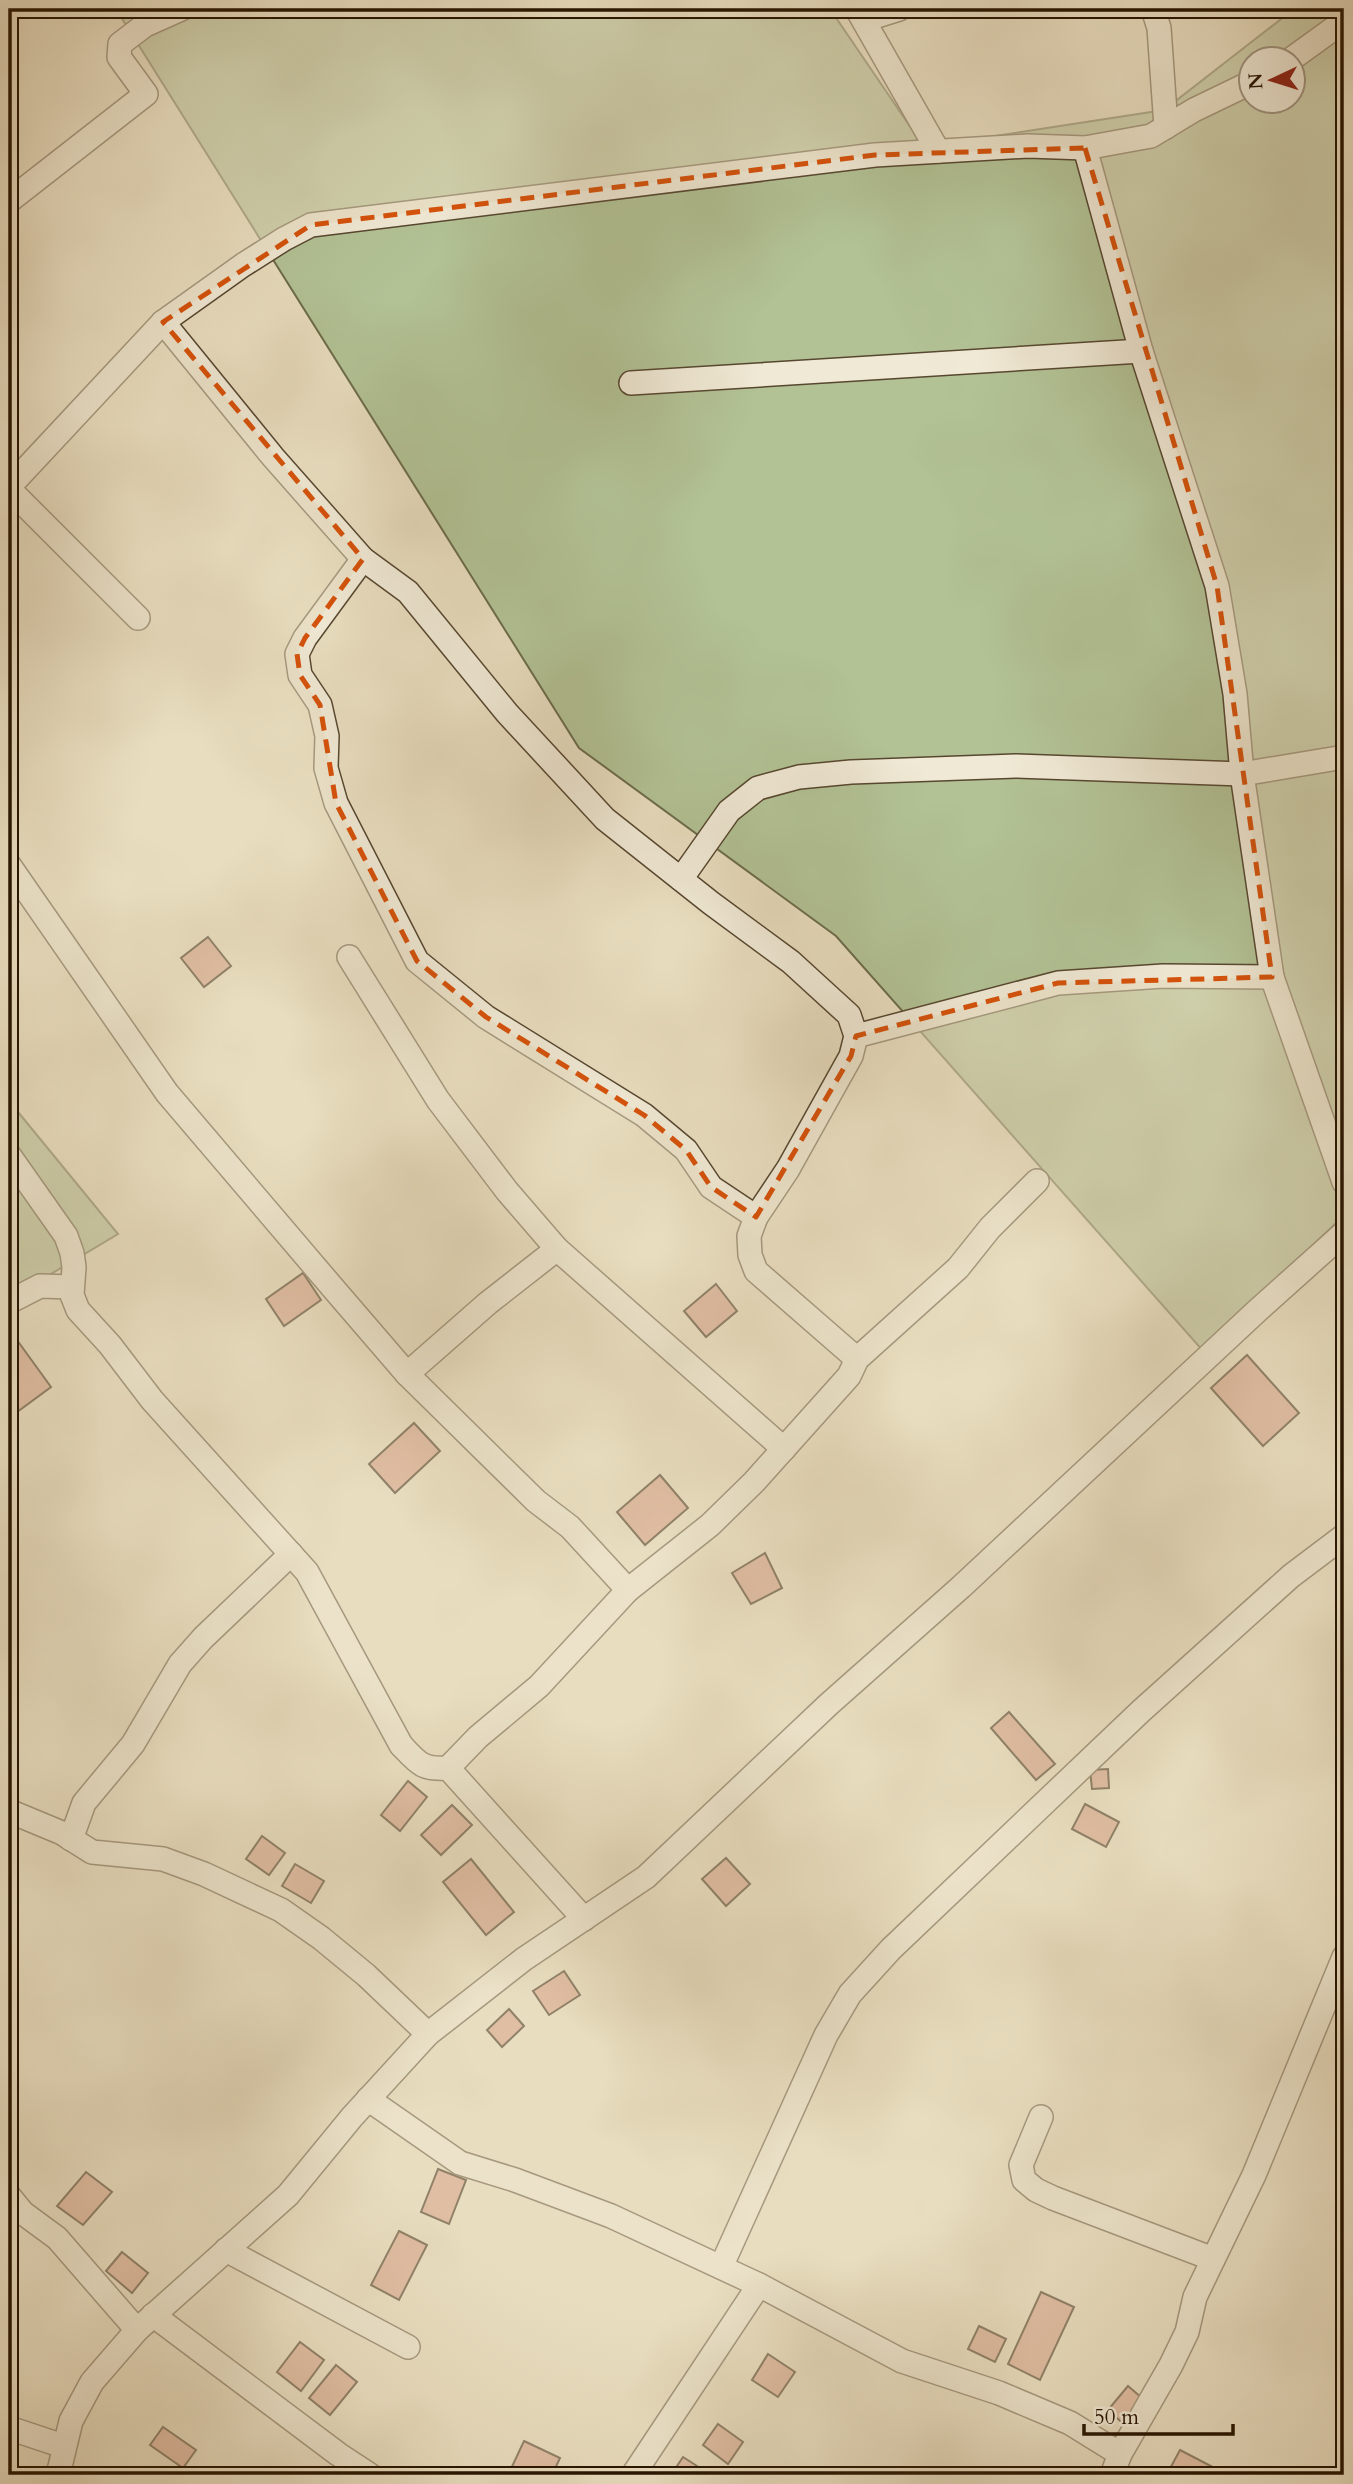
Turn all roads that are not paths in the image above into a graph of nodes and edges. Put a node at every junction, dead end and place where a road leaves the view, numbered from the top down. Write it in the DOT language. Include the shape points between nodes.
graph roads {
  1 [pos="181,9"];
  2 [pos="898,9"];
  3 [pos="1153,9"];
  4 [pos="861,14"];
  5 [pos="1344,21"];
  6 [pos="1308,47"];
  7 [pos="1238,88"];
  8 [pos="1166,127"];
  9 [pos="1084,148"];
  10 [pos="938,151"];
  11 [pos="9,201"];
  12 [pos="163,322"];
  13 [pos="1141,351"];
  14 [pos="631,383"];
  15 [pos="9,488"];
  16 [pos="363,559"];
  17 [pos="138,618"];
  18 [pos="1344,757"];
  19 [pos="1242,774"];
  20 [pos="9,865"];
  21 [pos="681,879"];
  22 [pos="349,957"];
  23 [pos="1272,977"];
  24 [pos="856,1036"];
  25 [pos="9,1155"];
  26 [pos="1037,1181"];
  27 [pos="1344,1182"];
  28 [pos="756,1217"];
  29 [pos="1344,1233"];
  30 [pos="557,1248"];
  31 [pos="72,1287"];
  32 [pos="9,1302"];
  33 [pos="857,1359"];
  34 [pos="407,1374"];
  35 [pos="784,1449"];
  36 [pos="1344,1536"];
  37 [pos="291,1554"];
  38 [pos="628,1590"];
  39 [pos="448,1768"];
  40 [pos="9,1811"];
  41 [pos="71,1839"];
  42 [pos="583,1919"];
  43 [pos="1344,1958"];
  44 [pos="428,2034"];
  45 [pos="368,2099"];
  46 [pos="1041,2117"];
  47 [pos="9,2196"];
  48 [pos="226,2250"];
  49 [pos="1213,2259"];
  50 [pos="721,2267"];
  51 [pos="759,2285"];
  52 [pos="145,2323"];
  53 [pos="408,2347"];
  54 [pos="9,2428"];
  55 [pos="63,2446"];
  56 [pos="1116,2465"];
  57 [pos="58,2475"];
  58 [pos="370,2475"];
  59 [pos="633,2475"];
  1 -- 11 [label="street" via="120,44 119,57 146,94"];
  2 -- 4 [label="street"];
  3 -- 8 [label="street" via="1159,28"];
  4 -- 10 [label="street"];
  5 -- 6 [label="street"];
  7 -- 8 [label="street"];
  8 -- 9 [label="street" via="1151,136"];
  9 -- 10 [label="street"];
  9 -- 13 [label="street"];
  10 -- 12 [label="street" via="310,225 243,265"];
  12 -- 15 [label="street"];
  12 -- 16 [label="street"];
  13 -- 14 [label="street"];
  13 -- 19 [label="street" via="1217,586 1235,694"];
  15 -- 17 [label="street"];
  16 -- 21 [label="street" via="408,593 507,713 605,819"];
  16 -- 28 [label="street" via="297,654 300,675 320,705 327,736 326,768 336,803 417,961 486,1017 644,1115 686,1150 711,1187"];
  18 -- 19 [label="street"];
  19 -- 21 [label="street" via="1016,766 799,778 758,788 729,811"];
  19 -- 23 [label="street"];
  20 -- 34 [label="street" via="167,1093"];
  21 -- 24 [label="street" via="792,962 849,1014"];
  22 -- 30 [label="street" via="438,1100"];
  23 -- 24 [label="street" via="1163,976 1058,984"];
  23 -- 27 [label="street"];
  24 -- 28 [label="street" via="852,1056"];
  25 -- 31 [label="street" via="66,1236 74,1267"];
  26 -- 33 [label="street" via="989,1228 958,1268"];
  28 -- 33 [label="street" via="749,1237 756,1271"];
  29 -- 42 [label="street" via="646,1877"];
  30 -- 34 [label="street"];
  30 -- 35 [label="street"];
  31 -- 32 [label="street" via="40,1286"];
  31 -- 37 [label="street" via="78,1310 88,1323"];
  33 -- 35 [label="street" via="849,1376"];
  34 -- 38 [label="street" via="536,1501 569,1527"];
  35 -- 38 [label="street" via="710,1525"];
  36 -- 50 [label="street" via="1291,1576 1141,1711 850,1994"];
  37 -- 39 [label="street" via="307,1572 401,1745 421,1766"];
  37 -- 41 [label="street" via="180,1664 133,1744 84,1803"];
  38 -- 39 [label="street" via="539,1686"];
  39 -- 42 [label="street"];
  40 -- 41 [label="street"];
  41 -- 44 [label="street" via="92,1852 163,1859 281,1910 366,1975"];
  42 -- 44 [label="street"];
  43 -- 49 [label="street" via="1254,2175"];
  44 -- 45 [label="street"];
  45 -- 48 [label="street" via="288,2195"];
  45 -- 50 [label="street" via="460,2163 611,2216"];
  46 -- 49 [label="street" via="1021,2165 1024,2180 1036,2190"];
  47 -- 52 [label="street"];
  48 -- 52 [label="street"];
  48 -- 53 [label="street"];
  49 -- 56 [label="street" via="1177,2354"];
  50 -- 51 [label="street"];
  51 -- 56 [label="street" via="902,2361 1058,2418"];
  51 -- 59 [label="street"];
  52 -- 55 [label="street" via="92,2382"];
  52 -- 58 [label="street"];
  54 -- 55 [label="street"];
  55 -- 57 [label="street"];
}
